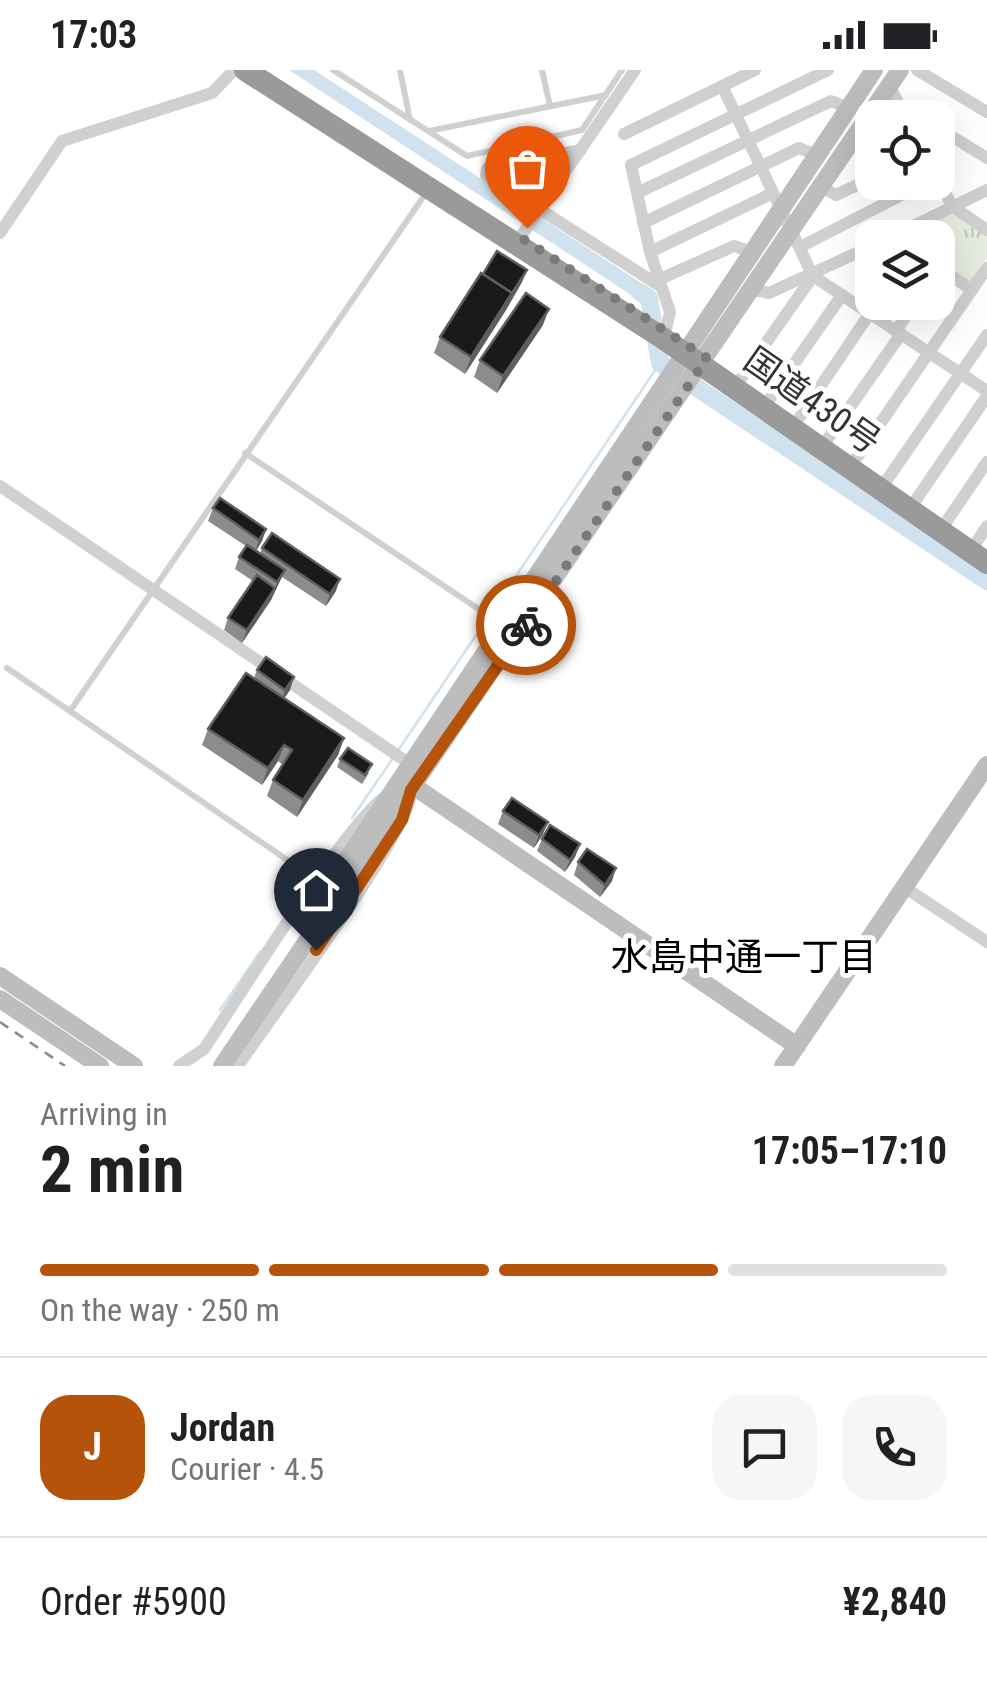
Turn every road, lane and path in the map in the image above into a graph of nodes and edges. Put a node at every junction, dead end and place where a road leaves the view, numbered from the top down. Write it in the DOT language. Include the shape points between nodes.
graph roads {
  1 [pos="234,70"];
  2 [pos="245,70"];
  3 [pos="267,70"];
  4 [pos="400,70"];
  5 [pos="542,70"];
  6 [pos="622,70"];
  7 [pos="635,70"];
  8 [pos="755,70"];
  9 [pos="828,70"];
  10 [pos="874,70"];
  11 [pos="917,70"];
  12 [pos="336,71"];
  13 [pos="895,78"];
  14 [pos="722,86"];
  15 [pos="606,95"];
  16 [pos="550,106"];
  17 [pos="850,108"];
  18 [pos="987,112"];
  19 [pos="735,115"];
  20 [pos="410,120"];
  21 [pos="428,132"];
  22 [pos="624,134"];
  23 [pos="955,138"];
  24 [pos="748,139"];
  25 [pos="580,150"];
  26 [pos="818,155"];
  27 [pos="987,158"];
  28 [pos="762,166"];
  29 [pos="431,185"];
  30 [pos="855,186"];
  31 [pos="821,187"];
  32 [pos="987,190"];
  33 [pos="637,193"];
  34 [pos="886,200"];
  35 [pos="949,200"];
  36 [pos="777,201"];
  37 [pos="952,206"];
  38 [pos="538,212"];
  39 [pos="925,220"];
  40 [pos="643,223"];
  41 [pos="987,230"];
  42 [pos="0,234"];
  43 [pos="520,237"];
  44 [pos="796,240"];
  45 [pos="650,252"];
  46 [pos="752,252"];
  47 [pos="855,255"];
  48 [pos="987,268"];
  49 [pos="813,276"];
  50 [pos="955,278"];
  51 [pos="659,283"];
  52 [pos="754,290"];
  53 [pos="972,290"];
  54 [pos="842,295"];
  55 [pos="855,304"];
  56 [pos="866,320"];
  57 [pos="880,320"];
  58 [pos="905,320"];
  59 [pos="655,326"];
  60 [pos="899,332"];
  61 [pos="987,334"];
  62 [pos="930,353"];
  63 [pos="687,368"];
  64 [pos="961,374"];
  65 [pos="736,385"];
  66 [pos="987,394"];
  67 [pos="765,405"];
  68 [pos="794,425"];
  69 [pos="823,445"];
  70 [pos="246,453"];
  71 [pos="987,462"];
  72 [pos="852,465"];
  73 [pos="0,486"];
  74 [pos="883,486"];
  75 [pos="912,506"];
  76 [pos="943,527"];
  77 [pos="981,547"];
  78 [pos="152,590"];
  79 [pos="493,619"];
  80 [pos="7,668"];
  81 [pos="70,711"];
  82 [pos="987,765"];
  83 [pos="408,771"];
  84 [pos="391,794"];
  85 [pos="317,880"];
  86 [pos="904,886"];
  87 [pos="310,925"];
  88 [pos="987,942"];
  89 [pos="0,976"];
  90 [pos="0,998"];
  91 [pos="797,1046"];
  92 [pos="206,1058"];
  93 [pos="100,1066"];
  94 [pos="134,1066"];
  95 [pos="178,1066"];
  96 [pos="193,1066"];
  97 [pos="222,1066"];
  98 [pos="238,1066"];
  99 [pos="784,1066"];
  1 -- 42 [label="street" via="212,94 62,141"];
  2 -- 29 [label="highway, 国道430号"];
  3 -- 29 [label="highway, 国道430号"];
  4 -- 20 [label="lane"];
  5 -- 16 [label="lane"];
  6 -- 15 [label="lane"];
  7 -- 25 [label="street"];
  8 -- 14 [label="street"];
  9 -- 19 [label="street"];
  10 -- 17 [label="street"];
  11 -- 18 [label="street"];
  12 -- 20 [label="lane"];
  13 -- 31 [label="street"];
  14 -- 19 [label="street"];
  14 -- 22 [label="street"];
  15 -- 16 [label="lane"];
  15 -- 21 [label="lane" via="582,130 467,156"];
  16 -- 21 [label="lane"];
  17 -- 24 [label="street" via="831,101"];
  17 -- 26 [label="street"];
  19 -- 24 [label="street"];
  19 -- 33 [label="street" via="630,164"];
  20 -- 21 [label="lane"];
  23 -- 27 [label="street"];
  24 -- 28 [label="street"];
  24 -- 33 [label="street"];
  25 -- 38 [label="street"];
  25 -- 38 [label="street" via="487,169 486,175"];
  26 -- 28 [label="street" via="799,148"];
  26 -- 36 [label="street"];
  28 -- 36 [label="street"];
  28 -- 40 [label="street"];
  29 -- 43 [label="highway, 国道430号"];
  29 -- 70 [label="lane"];
  30 -- 31 [label="street" via="836,195"];
  31 -- 44 [label="street"];
  32 -- 37 [label="street"];
  33 -- 40 [label="street"];
  34 -- 44 [label="street"];
  35 -- 37 [label="street"];
  36 -- 44 [label="street"];
  36 -- 45 [label="street"];
  36 -- 46 [label="street"];
  37 -- 39 [label="street"];
  37 -- 41 [label="street"];
  38 -- 43 [label="street"];
  38 -- 51 [label="street"];
  40 -- 45 [label="street"];
  43 -- 59 [label="highway, 国道430号"];
  44 -- 49 [label="street"];
  44 -- 52 [label="street"];
  45 -- 51 [label="street"];
  46 -- 51 [label="street" via="734,246"];
  46 -- 63 [label="street"];
  47 -- 49 [label="street"];
  48 -- 53 [label="street"];
  49 -- 52 [label="street" via="768,293"];
  49 -- 54 [label="street"];
  49 -- 65 [label="street"];
  50 -- 53 [label="street"];
  51 -- 59 [label="street" via="670,312"];
  52 -- 63 [label="street"];
  53 -- 62 [label="street"];
  54 -- 55 [label="street"];
  54 -- 67 [label="street"];
  56 -- 68 [label="street"];
  57 -- 60 [label="street"];
  58 -- 60 [label="street"];
  59 -- 63 [label="highway, 国道430号"];
  60 -- 62 [label="street"];
  60 -- 69 [label="street"];
  61 -- 64 [label="street"];
  62 -- 64 [label="street"];
  62 -- 72 [label="street"];
  63 -- 65 [label="highway, 国道430号"];
  63 -- 79 [label="street"];
  63 -- 83 [label="street"];
  64 -- 66 [label="street"];
  64 -- 74 [label="street"];
  65 -- 67 [label="highway, 国道430号"];
  66 -- 75 [label="street"];
  67 -- 68 [label="highway, 国道430号"];
  68 -- 69 [label="highway, 国道430号"];
  69 -- 72 [label="highway, 国道430号"];
  70 -- 78 [label="lane"];
  70 -- 79 [label="lane"];
  71 -- 76 [label="street"];
  72 -- 74 [label="highway, 国道430号"];
  73 -- 78 [label="street"];
  74 -- 75 [label="highway, 国道430号"];
  75 -- 76 [label="highway, 国道430号"];
  76 -- 77 [label="highway, 国道430号"];
  78 -- 81 [label="lane"];
  78 -- 83 [label="street"];
  79 -- 83 [label="street"];
  80 -- 81 [label="lane"];
  81 -- 85 [label="lane"];
  82 -- 86 [label="street"];
  83 -- 84 [label="street"];
  83 -- 87 [label="street"];
  83 -- 91 [label="street"];
  83 -- 98 [label="street" via="408,809"];
  84 -- 85 [label="street" via="377,800"];
  84 -- 87 [label="street"];
  85 -- 92 [label="street"];
  86 -- 88 [label="street"];
  86 -- 91 [label="street"];
  87 -- 92 [label="street"];
  87 -- 97 [label="street"];
  89 -- 94 [label="street"];
  90 -- 93 [label="street"];
  91 -- 99 [label="street"];
  92 -- 95 [label="street"];
  92 -- 96 [label="street"];
}
